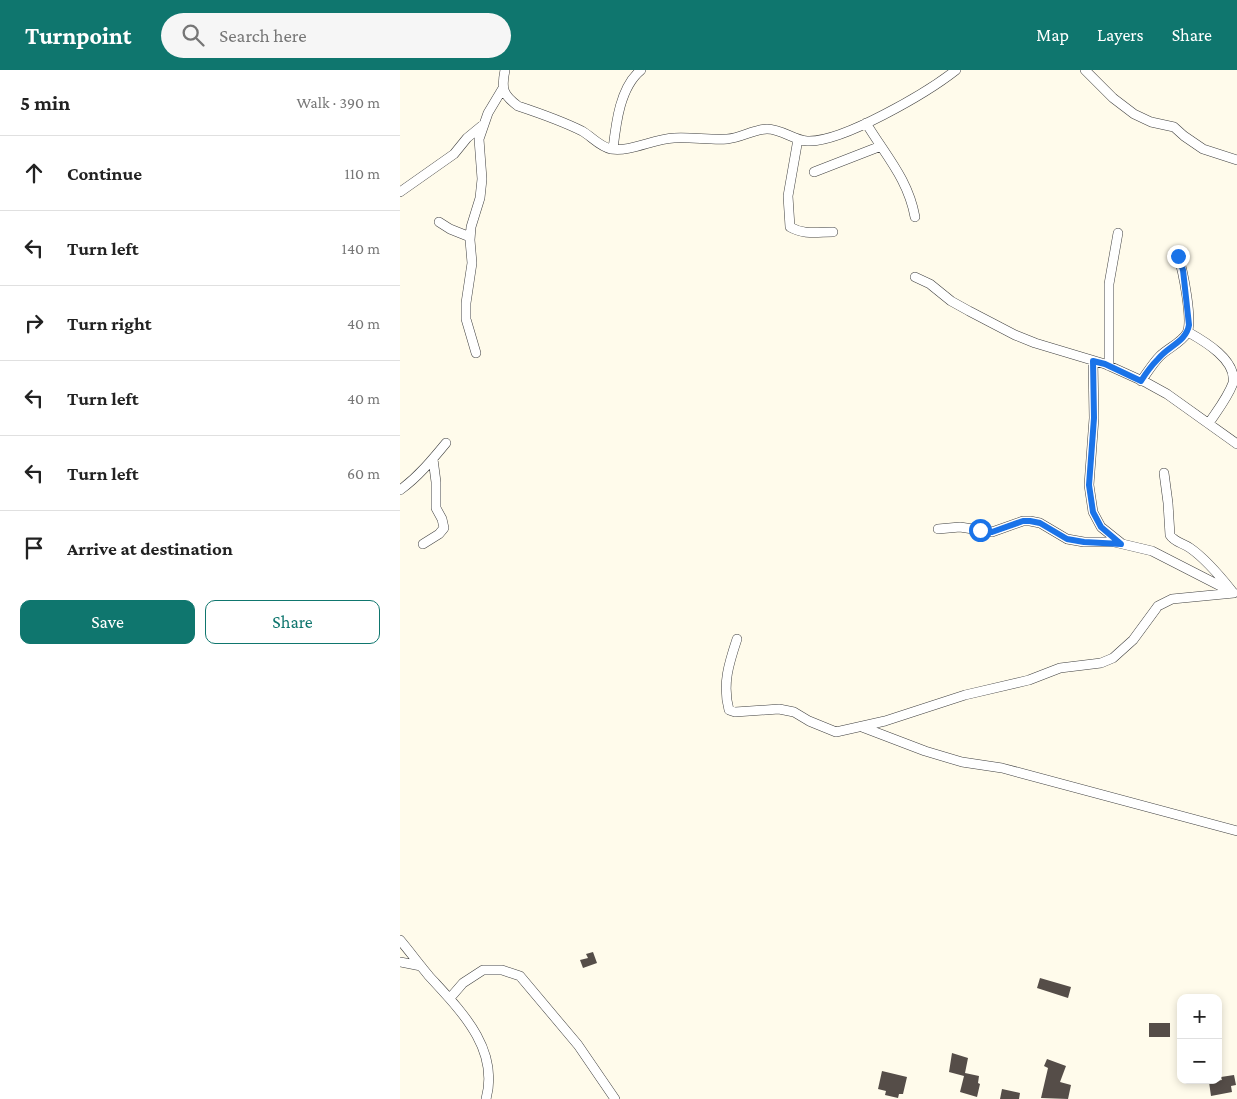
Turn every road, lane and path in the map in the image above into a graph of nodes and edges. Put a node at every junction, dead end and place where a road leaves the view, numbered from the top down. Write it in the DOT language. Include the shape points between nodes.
graph roads {
  1 [pos="505,70"];
  2 [pos="641,70"];
  3 [pos="956,70"];
  4 [pos="1085,70"];
  5 [pos="503,88"];
  6 [pos="866,123"];
  7 [pos="484,124"];
  8 [pos="798,139"];
  9 [pos="881,146"];
  10 [pos="613,149"];
  11 [pos="1237,160"];
  12 [pos="814,172"];
  13 [pos="400,192"];
  14 [pos="915,217"];
  15 [pos="439,222"];
  16 [pos="833,232"];
  17 [pos="1118,233"];
  18 [pos="470,237"];
  19 [pos="1178,256"];
  20 [pos="915,277"];
  21 [pos="1188,332"];
  22 [pos="476,352"];
  23 [pos="1093,361"];
  24 [pos="1109,366"];
  25 [pos="1141,381"];
  26 [pos="1209,423"];
  27 [pos="446,442"];
  28 [pos="1237,444"];
  29 [pos="433,459"];
  30 [pos="1164,473"];
  31 [pos="400,490"];
  32 [pos="938,529"];
  33 [pos="423,544"];
  34 [pos="1121,544"];
  35 [pos="1236,594"];
  36 [pos="737,639"];
  37 [pos="861,726"];
  38 [pos="1237,831"];
  39 [pos="400,940"];
  40 [pos="400,962"];
  41 [pos="421,966"];
  42 [pos="450,998"];
  43 [pos="486,1099"];
  44 [pos="615,1099"];
  1 -- 5 [label="street"];
  2 -- 10 [label="street" via="627,89"];
  3 -- 6 [label="street" via="941,82"];
  4 -- 11 [label="street" via="1134,114 1174,127 1203,149"];
  5 -- 7 [label="street"];
  5 -- 10 [label="street" via="505,95 518,106 580,130 604,147"];
  6 -- 8 [label="street" via="834,136 808,141"];
  6 -- 9 [label="street"];
  7 -- 13 [label="street" via="454,154"];
  7 -- 18 [label="street" via="479,139 480,198"];
  8 -- 10 [label="street" via="776,129 765,129 728,139 672,138"];
  8 -- 16 [label="street" via="788,196 790,227 810,234"];
  9 -- 12 [label="street"];
  9 -- 14 [label="street" via="905,183"];
  15 -- 18 [label="street"];
  17 -- 24 [label="street" via="1109,284"];
  18 -- 22 [label="street" via="472,263 466,319"];
  19 -- 21 [label="street" via="1183,270"];
  20 -- 23 [label="street" via="951,301 1015,335"];
  21 -- 25 [label="street" via="1158,358"];
  21 -- 26 [label="street" via="1222,354 1234,371 1233,383"];
  23 -- 24 [label="street"];
  23 -- 34 [label="street" via="1094,418 1089,485 1093,512 1101,527"];
  24 -- 25 [label="street"];
  25 -- 26 [label="street" via="1167,394"];
  26 -- 28 [label="street"];
  27 -- 29 [label="street"];
  29 -- 31 [label="street"];
  29 -- 33 [label="street" via="436,508 444,528"];
  30 -- 35 [label="street" via="1172,538 1201,557"];
  32 -- 34 [label="street" via="992,532 1030,521 1040,523 1067,539"];
  34 -- 35 [label="street" via="1152,551"];
  35 -- 37 [label="street" via="1165,602 1158,606 1133,640 1113,658 1101,663 1060,668 1029,680 965,694 916,712"];
  36 -- 37 [label="street" via="726,673 729,710 779,709 794,712 809,722 836,732"];
  37 -- 38 [label="street" via="962,762 1002,768"];
  39 -- 41 [label="street"];
  40 -- 41 [label="street"];
  41 -- 42 [label="street"];
  42 -- 43 [label="street" via="472,1026 485,1056 488,1075"];
  42 -- 44 [label="street" via="463,983 483,970 502,970 520,976 578,1045"];
}
